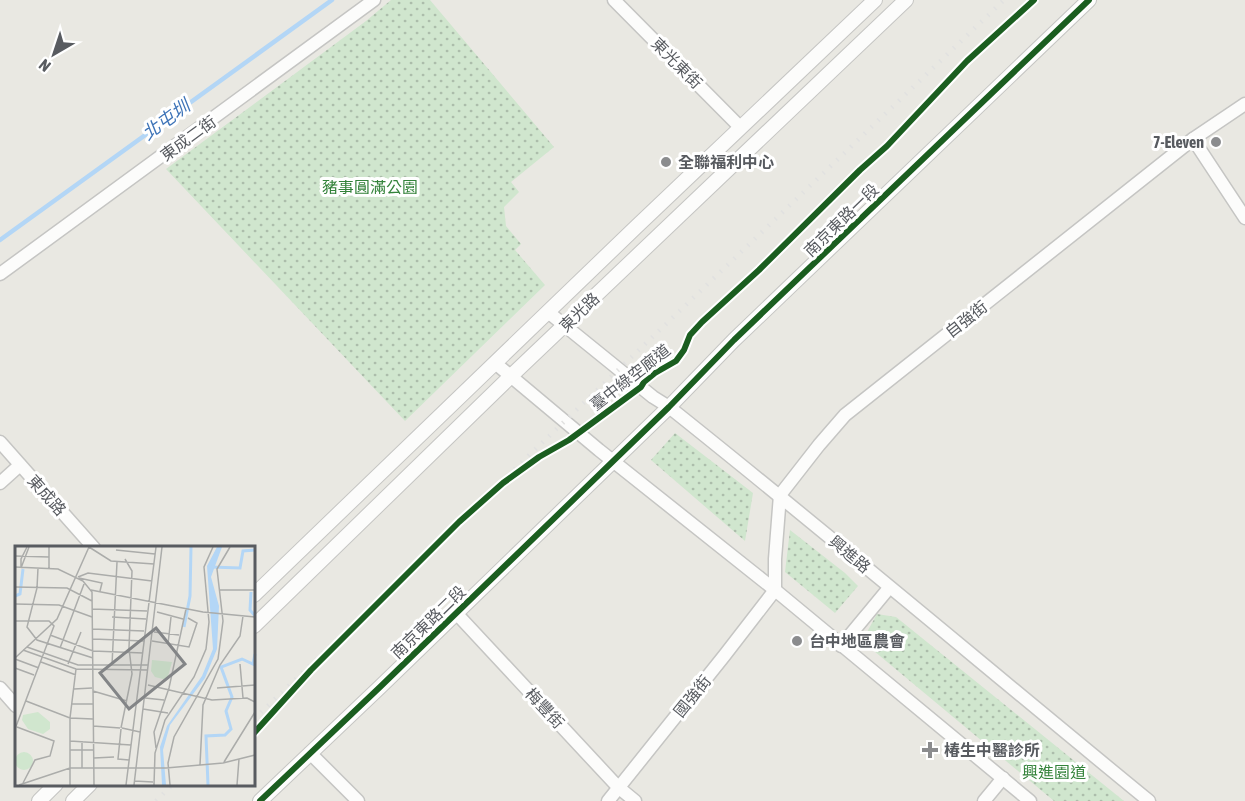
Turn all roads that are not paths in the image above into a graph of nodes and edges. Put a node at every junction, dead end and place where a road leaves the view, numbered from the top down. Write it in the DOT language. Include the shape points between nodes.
graph roads {
  1 [pos="374,0"];
  2 [pos="614,0"];
  3 [pos="875,0"];
  4 [pos="906,0"];
  5 [pos="1089,0"];
  6 [pos="1245,104"];
  7 [pos="740,127"];
  8 [pos="1193,139"];
  9 [pos="1245,218"];
  10 [pos="0,274"];
  11 [pos="548,312"];
  12 [pos="564,326"];
  13 [pos="495,363"];
  14 [pos="511,376"];
  15 [pos="669,407"];
  16 [pos="0,442"];
  17 [pos="612,461"];
  18 [pos="20,465"];
  19 [pos="0,483"];
  20 [pos="780,495"];
  21 [pos="92,546"];
  22 [pos="889,588"];
  23 [pos="775,590"];
  24 [pos="255,594"];
  25 [pos="456,613"];
  26 [pos="255,625"];
  27 [pos="841,646"];
  28 [pos="0,688"];
  29 [pos="15,705"];
  30 [pos="310,753"];
  31 [pos="1003,778"];
  32 [pos="54,786"];
  33 [pos="88,786"];
  34 [pos="618,788"];
  35 [pos="39,801"];
  36 [pos="73,801"];
  37 [pos="260,801"];
  38 [pos="358,801"];
  39 [pos="608,801"];
  40 [pos="635,801"];
  41 [pos="984,801"];
  42 [pos="1030,801"];
  43 [pos="1149,801"];
  1 -- 10 [label="street, 東成二街"];
  2 -- 7 [label="street, 東光東街"];
  3 -- 7 [label="street, 東光路"];
  4 -- 12 [label="street, 東光路"];
  5 -- 15 [label="street, 南京東路一段"];
  6 -- 8 [label="street, 自強街"];
  7 -- 11 [label="street, 東光路"];
  8 -- 9 [label="street"];
  8 -- 20 [label="street, 自強街" via="845,415"];
  11 -- 12 [label="street, 興進路"];
  11 -- 13 [label="street, 東光路"];
  12 -- 14 [label="street, 東光路"];
  12 -- 15 [label="street, 興進路"];
  13 -- 14 [label="street"];
  13 -- 24 [label="street, 東光路"];
  14 -- 17 [label="street"];
  14 -- 26 [label="street, 東光路"];
  15 -- 17 [label="street, 南京東路一段"];
  15 -- 20 [label="street, 興進路"];
  16 -- 18 [label="street, 東成路"];
  17 -- 23 [label="street"];
  17 -- 25 [label="street, 南京東路二段"];
  18 -- 19 [label="street"];
  18 -- 21 [label="street, 東成路"];
  20 -- 22 [label="street, 興進路"];
  20 -- 23 [label="street"];
  22 -- 27 [label="street"];
  22 -- 43 [label="street, 興進路"];
  23 -- 27 [label="street"];
  23 -- 34 [label="street, 國強街"];
  25 -- 30 [label="street, 南京東路二段"];
  25 -- 34 [label="street, 梅豐街"];
  27 -- 31 [label="street"];
  28 -- 29 [label="street"];
  30 -- 37 [label="street, 南京東路二段"];
  30 -- 38 [label="street"];
  31 -- 41 [label="street"];
  31 -- 42 [label="street"];
  32 -- 35 [label="street"];
  33 -- 36 [label="street"];
  34 -- 39 [label="street, 國強街"];
  34 -- 40 [label="street, 梅豐街"];
}
